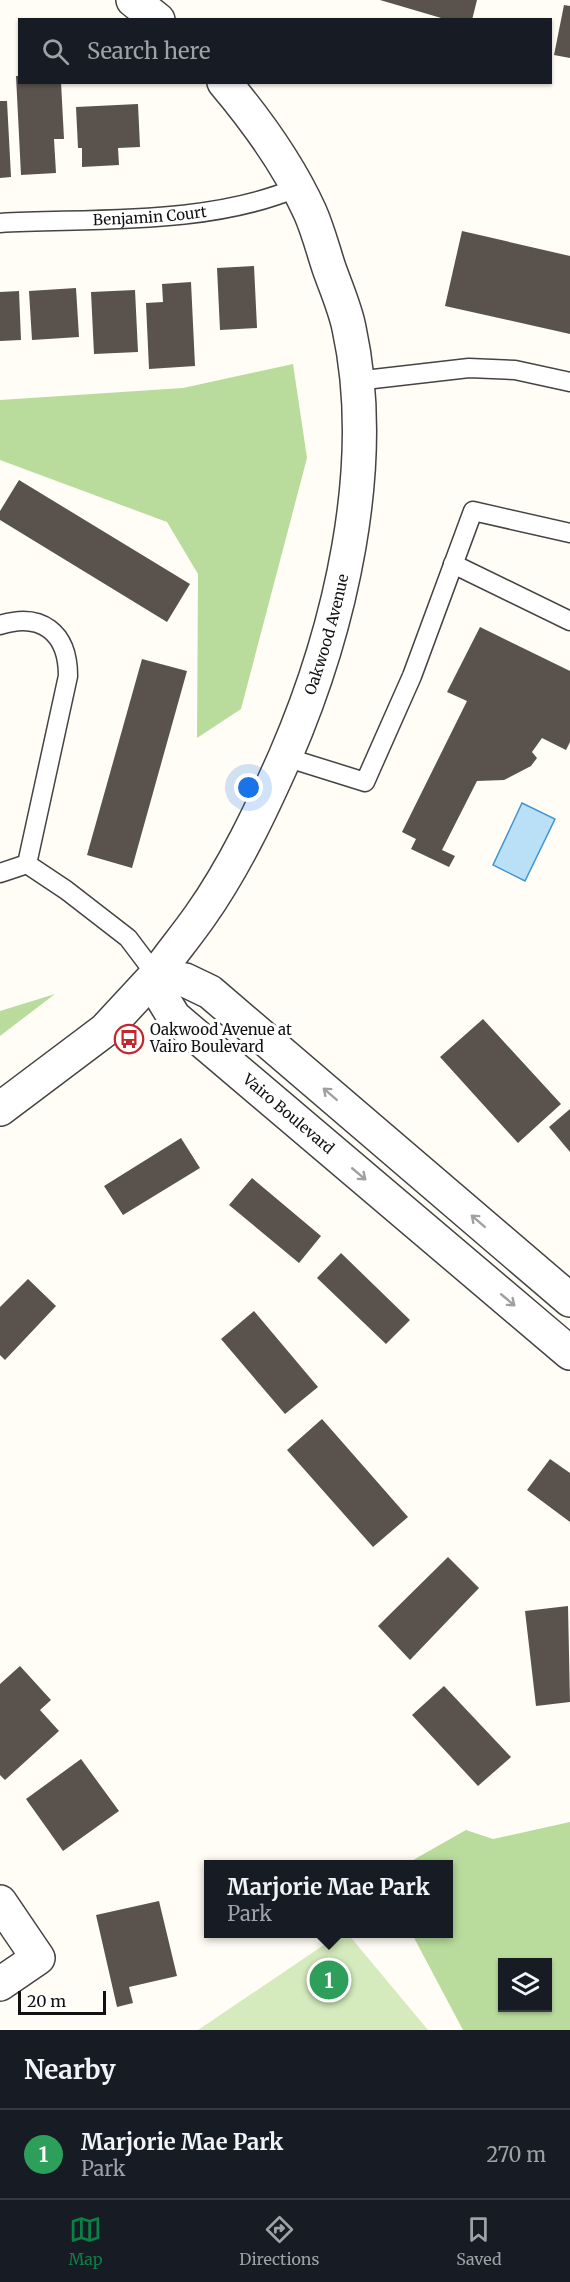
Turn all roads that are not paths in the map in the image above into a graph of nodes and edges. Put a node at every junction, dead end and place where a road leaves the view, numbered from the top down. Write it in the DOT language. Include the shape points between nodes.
graph roads {
  1 [pos="134,0"];
  2 [pos="156,18"];
  3 [pos="226,84"];
  4 [pos="296,188"];
  5 [pos="0,223"];
  6 [pos="356,381"];
  7 [pos="570,382"];
  8 [pos="570,533"];
  9 [pos="453,564"];
  10 [pos="570,621"];
  11 [pos="0,625"];
  12 [pos="285,757"];
  13 [pos="27,864"];
  14 [pos="0,873"];
  15 [pos="156,975"];
  16 [pos="0,1109"];
  17 [pos="570,1300"];
  18 [pos="570,1353"];
  19 [pos="0,1902"];
  20 [pos="0,1984"];
  1 -- 2 [label="street"];
  3 -- 4 [label="street, Oakwood Avenue" via="275,150"];
  4 -- 5 [label="lane, Benjamin Court" via="209,213"];
  4 -- 6 [label="street, Oakwood Avenue" via="311,213 349,327"];
  6 -- 7 [label="lane" via="469,368 515,370"];
  6 -- 12 [label="street, Oakwood Avenue" via="359,469 355,510 320,669"];
  8 -- 9 [label="lane" via="473,511"];
  9 -- 10 [label="lane"];
  9 -- 12 [label="lane" via="412,676 365,782"];
  11 -- 13 [label="lane" via="18,620 37,622 52,631 68,658 68,676"];
  12 -- 15 [label="street, Oakwood Avenue" via="237,855 201,915"];
  13 -- 14 [label="lane"];
  13 -- 15 [label="lane" via="128,938"];
  15 -- 16 [label="street, Oakwood Avenue" via="105,1030"];
  17 -- 15 [label="street, one-way" via="210,992 185,980"];
  15 -- 18 [label="street, Vairo Boulevard, one-way" via="163,999 174,1017"];
  19 -- 20 [label="street" via="38,1958"];
}
